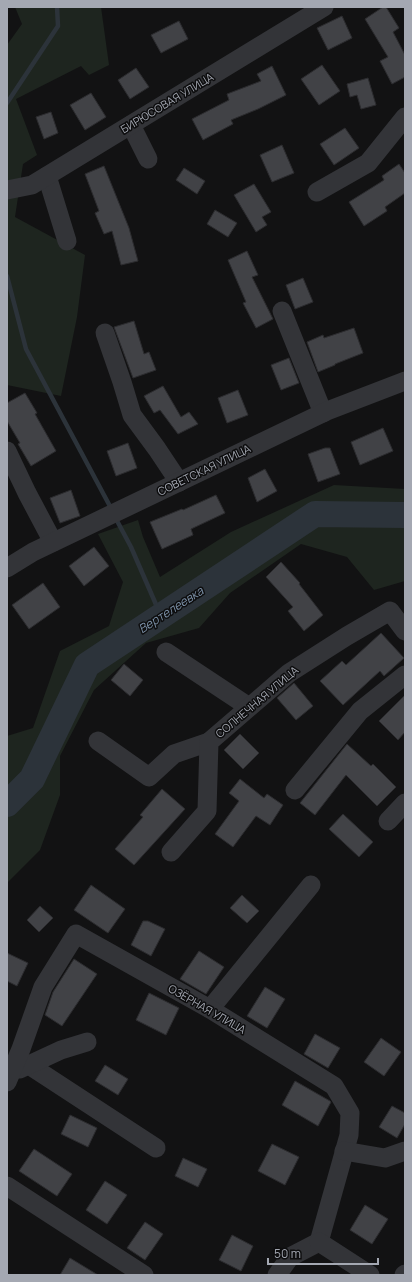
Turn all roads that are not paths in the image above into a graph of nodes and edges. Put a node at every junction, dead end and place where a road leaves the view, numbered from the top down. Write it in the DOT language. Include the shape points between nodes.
graph roads {
  1 [pos="324,7"];
  2 [pos="405,117"];
  3 [pos="131,125"];
  4 [pos="148,159"];
  5 [pos="47,176"];
  6 [pos="7,190"];
  7 [pos="317,192"];
  8 [pos="67,241"];
  9 [pos="282,311"];
  10 [pos="105,333"];
  11 [pos="405,380"];
  12 [pos="323,413"];
  13 [pos="7,451"];
  14 [pos="179,482"];
  15 [pos="53,542"];
  16 [pos="7,568"];
  17 [pos="405,631"];
  18 [pos="166,652"];
  19 [pos="405,675"];
  20 [pos="249,707"];
  21 [pos="98,741"];
  22 [pos="208,742"];
  23 [pos="295,790"];
  24 [pos="405,803"];
  25 [pos="388,821"];
  26 [pos="171,852"];
  27 [pos="311,884"];
  28 [pos="210,1009"];
  29 [pos="87,1042"];
  30 [pos="29,1064"];
  31 [pos="9,1077"];
  32 [pos="156,1148"];
  33 [pos="405,1150"];
  34 [pos="344,1151"];
  35 [pos="7,1186"];
  36 [pos="319,1242"];
  37 [pos="144,1275"];
  38 [pos="277,1275"];
  39 [pos="370,1275"];
  1 -- 3 [label="street, БИРЮСОВАЯ УЛИЦА"];
  2 -- 7 [label="street" via="368,163"];
  3 -- 4 [label="street"];
  3 -- 5 [label="street, БИРЮСОВАЯ УЛИЦА"];
  5 -- 6 [label="street, БИРЮСОВАЯ УЛИЦА" via="32,185"];
  5 -- 8 [label="street"];
  9 -- 12 [label="street"];
  10 -- 14 [label="street" via="132,414"];
  11 -- 12 [label="street, СОВЕТСКАЯ УЛИЦА"];
  12 -- 14 [label="street, СОВЕТСКАЯ УЛИЦА"];
  13 -- 15 [label="street"];
  14 -- 15 [label="street, СОВЕТСКАЯ УЛИЦА"];
  15 -- 16 [label="street, СОВЕТСКАЯ УЛИЦА"];
  17 -- 20 [label="street, СОЛНЕЧНАЯ УЛИЦА" via="390,611 289,673"];
  18 -- 20 [label="street"];
  19 -- 23 [label="street" via="360,711"];
  20 -- 22 [label="street, СОЛНЕЧНАЯ УЛИЦА"];
  21 -- 22 [label="street" via="149,777 174,754"];
  22 -- 26 [label="street, СОЛНЕЧНАЯ УЛИЦА" via="207,811"];
  24 -- 25 [label="street"];
  27 -- 28 [label="street"];
  28 -- 31 [label="street, ОЗЁРНАЯ УЛИЦА" via="76,934 43,987"];
  28 -- 34 [label="street, ОЗЁРНАЯ УЛИЦА" via="334,1086 350,1113 349,1135"];
  29 -- 30 [label="street"];
  30 -- 31 [label="street"];
  30 -- 32 [label="street"];
  33 -- 34 [label="street" via="385,1158"];
  34 -- 36 [label="street, ОЗЁРНАЯ УЛИЦА"];
  35 -- 37 [label="street"];
  36 -- 38 [label="street" via="290,1257"];
  36 -- 39 [label="street"];
}
